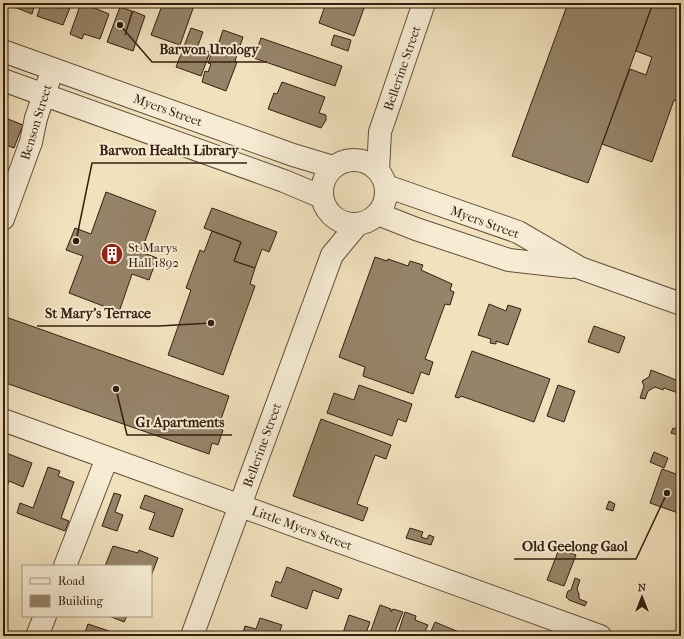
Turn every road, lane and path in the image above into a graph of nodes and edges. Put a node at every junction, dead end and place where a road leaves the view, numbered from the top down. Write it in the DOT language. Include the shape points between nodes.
graph roads {
  1 [pos="424,3"];
  2 [pos="3,51"];
  3 [pos="53,69"];
  4 [pos="3,80"];
  5 [pos="44,94"];
  6 [pos="380,132"];
  7 [pos="355,160"];
  8 [pos="333,167"];
  9 [pos="382,178"];
  10 [pos="325,204"];
  11 [pos="378,214"];
  12 [pos="3,219"];
  13 [pos="357,225"];
  14 [pos="332,255"];
  15 [pos="580,268"];
  16 [pos="681,304"];
  17 [pos="3,420"];
  18 [pos="107,458"];
  19 [pos="239,506"];
  20 [pos="65,565"];
  21 [pos="45,617"];
  22 [pos="37,636"];
  23 [pos="192,636"];
  24 [pos="600,636"];
  1 -- 6 [label="street, Bellerine Street"];
  2 -- 3 [label="street, Myers Street"];
  3 -- 5 [label="street, Benson Street"];
  3 -- 8 [label="street, Myers Street"];
  4 -- 5 [label="street"];
  5 -- 10 [label="street" via="284,181"];
  5 -- 12 [label="street, Benson Street" via="31,142"];
  6 -- 7 [label="street, Bellerine Street"];
  6 -- 9 [label="street, Bellerine Street"];
  7 -- 8 [label="street" via="347,160"];
  7 -- 9 [label="street" via="371,164"];
  8 -- 10 [label="street" via="324,181"];
  9 -- 11 [label="street" via="386,196 384,206"];
  9 -- 15 [label="street, Myers Street" via="518,232"];
  10 -- 13 [label="street" via="336,219"];
  10 -- 14 [label="street, Bellerine Street"];
  11 -- 13 [label="street"];
  11 -- 15 [label="street, Myers Street" via="509,260"];
  13 -- 14 [label="street, Bellerine Street"];
  14 -- 19 [label="street, Bellerine Street"];
  15 -- 16 [label="street, Myers Street"];
  17 -- 18 [label="street, Little Myers Street"];
  18 -- 19 [label="street, Little Myers Street"];
  18 -- 20 [label="street"];
  19 -- 23 [label="street, Bellerine Street"];
  19 -- 24 [label="street, Little Myers Street"];
  21 -- 22 [label="street"];
}
